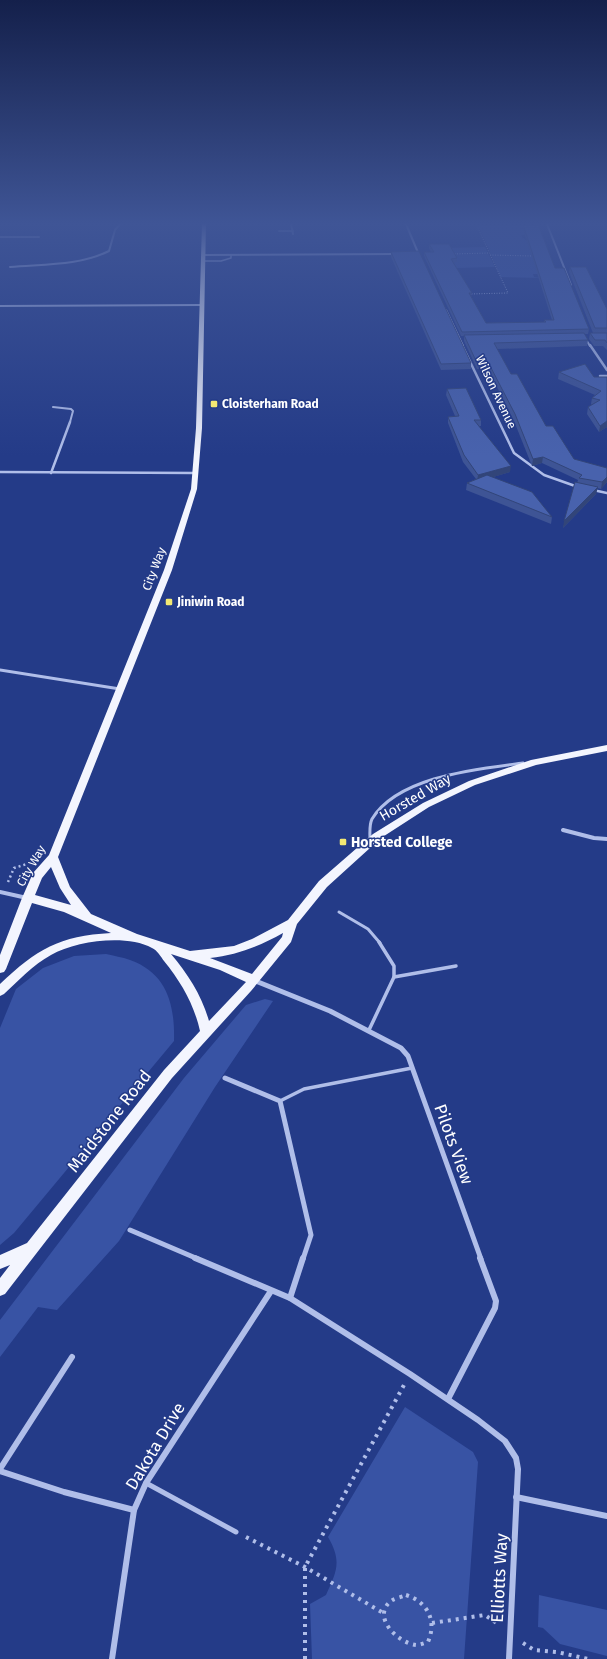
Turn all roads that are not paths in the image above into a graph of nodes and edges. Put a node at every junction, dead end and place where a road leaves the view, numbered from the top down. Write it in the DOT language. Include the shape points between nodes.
graph roads {
  1 [pos="202,301"];
  2 [pos="202,305"];
  3 [pos="0,306"];
  4 [pos="445,308"];
  5 [pos="592,336"];
  6 [pos="607,370"];
  7 [pos="600,376"];
  8 [pos="607,376"];
  9 [pos="53,407"];
  10 [pos="70,422"];
  11 [pos="0,472"];
  12 [pos="51,473"];
  13 [pos="196,473"];
  14 [pos="584,488"];
  15 [pos="592,490"];
  16 [pos="607,493"];
  17 [pos="0,670"];
  18 [pos="120,689"];
  19 [pos="607,748"];
  20 [pos="534,762"];
  21 [pos="563,830"];
  22 [pos="607,839"];
  23 [pos="370,842"];
  24 [pos="53,857"];
  25 [pos="0,892"];
  26 [pos="27,898"];
  27 [pos="339,912"];
  28 [pos="86,915"];
  29 [pos="292,923"];
  30 [pos="132,936"];
  31 [pos="156,944"];
  32 [pos="186,954"];
  33 [pos="456,966"];
  34 [pos="0,969"];
  35 [pos="394,977"];
  36 [pos="253,980"];
  37 [pos="0,990"];
  38 [pos="369,1030"];
  39 [pos="206,1033"];
  40 [pos="412,1068"];
  41 [pos="225,1078"];
  42 [pos="280,1101"];
  43 [pos="130,1230"];
  44 [pos="32,1248"];
  45 [pos="0,1262"];
  46 [pos="0,1289"];
  47 [pos="271,1291"];
  48 [pos="290,1298"];
  49 [pos="72,1358"];
  50 [pos="448,1400"];
  51 [pos="0,1470"];
  52 [pos="146,1483"];
  53 [pos="516,1497"];
  54 [pos="134,1510"];
  55 [pos="607,1516"];
  56 [pos="236,1532"];
  57 [pos="112,1659"];
  58 [pos="509,1659"];
  1 -- 2 [label="main road, City Way"];
  2 -- 3 [label="street"];
  2 -- 13 [label="main road, City Way"];
  4 -- 14 [label="street, Wilson Avenue" via="514,453 530,468 561,484"];
  5 -- 6 [label="street" via="584,336"];
  7 -- 8 [label="street"];
  9 -- 10 [label="lane" via="71,409 73,411"];
  10 -- 12 [label="street"];
  11 -- 12 [label="street"];
  12 -- 13 [label="street"];
  13 -- 18 [label="main road, City Way" via="190,505 178,543"];
  15 -- 16 [label="street"];
  17 -- 18 [label="street"];
  18 -- 24 [label="main road, City Way"];
  19 -- 20 [label="main road, Horsted Way"];
  20 -- 23 [label="main road, Horsted Way" via="472,782 451,792 426,805"];
  20 -- 23 [label="lane" via="458,773 401,792 372,819"];
  21 -- 22 [label="street"];
  23 -- 29 [label="main road, Horsted Way" via="323,884"];
  24 -- 26 [label="main road, City Way" via="37,876"];
  24 -- 28 [label="main road" via="63,885"];
  25 -- 26 [label="street"];
  26 -- 28 [label="main road"];
  26 -- 34 [label="main road"];
  27 -- 35 [label="lane" via="368,929 384,948 394,966"];
  28 -- 30 [label="main road"];
  29 -- 32 [label="main road" via="255,944 238,950"];
  29 -- 36 [label="main road, Horsted Way" via="287,939"];
  30 -- 31 [label="main road"];
  30 -- 37 [label="main road" via="95,938 62,945 36,958"];
  31 -- 32 [label="main road"];
  31 -- 39 [label="main road" via="186,982 204,1018"];
  32 -- 36 [label="main road" via="233,970"];
  33 -- 35 [label="lane"];
  35 -- 38 [label="lane"];
  36 -- 38 [label="street, Pilots View" via="330,1010"];
  36 -- 39 [label="main road, Maidstone Road"];
  38 -- 40 [label="street, Pilots View" via="401,1048"];
  39 -- 44 [label="main road, Maidstone Road" via="168,1074"];
  40 -- 42 [label="lane" via="304,1089"];
  40 -- 50 [label="street, Pilots View" via="496,1300 495,1308"];
  41 -- 42 [label="street"];
  42 -- 48 [label="street" via="311,1235"];
  43 -- 47 [label="street, Elliotts Way"];
  44 -- 45 [label="main road"];
  44 -- 46 [label="main road, Maidstone Road"];
  47 -- 48 [label="street, Elliotts Way"];
  47 -- 52 [label="street, Dakota Drive"];
  48 -- 50 [label="street, Elliotts Way"];
  49 -- 51 [label="street"];
  50 -- 53 [label="street, Elliotts Way" via="497,1435 511,1450 517,1465"];
  51 -- 54 [label="street" via="64,1492"];
  52 -- 54 [label="street, Dakota Drive"];
  52 -- 56 [label="lane"];
  53 -- 55 [label="street"];
  53 -- 58 [label="street, Elliotts Way"];
  54 -- 57 [label="street, Dakota Drive"];
}
